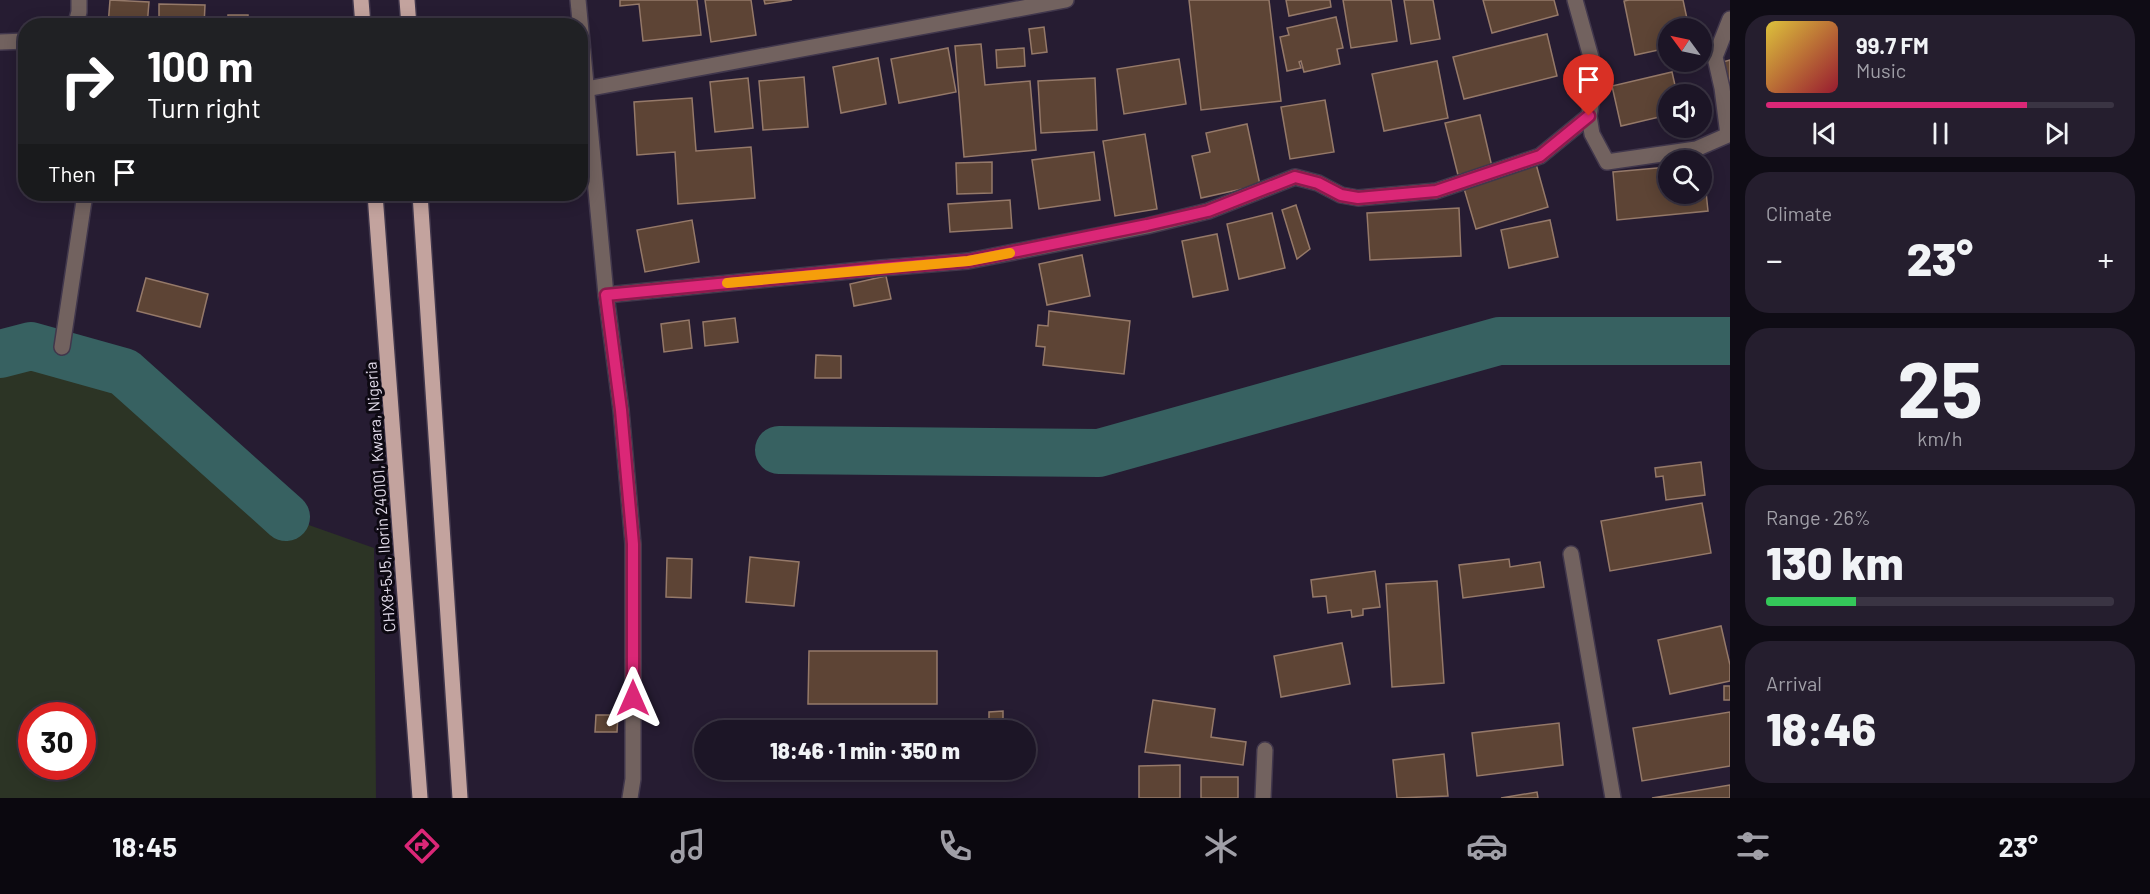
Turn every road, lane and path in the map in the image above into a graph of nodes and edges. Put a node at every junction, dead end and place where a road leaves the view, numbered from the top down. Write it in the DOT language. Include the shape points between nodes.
graph roads {
  1 [pos="79,0"];
  2 [pos="361,0"];
  3 [pos="407,0"];
  4 [pos="578,0"];
  5 [pos="1066,0"];
  6 [pos="1575,0"];
  7 [pos="77,18"];
  8 [pos="362,18"];
  9 [pos="408,18"];
  10 [pos="580,18"];
  11 [pos="1730,19"];
  12 [pos="18,41"];
  13 [pos="0,42"];
  14 [pos="588,89"];
  15 [pos="588,110"];
  16 [pos="1589,116"];
  17 [pos="84,201"];
  18 [pos="376,201"];
  19 [pos="420,201"];
  20 [pos="606,295"];
  21 [pos="62,346"];
  22 [pos="1571,554"];
  23 [pos="1265,750"];
  24 [pos="420,798"];
  25 [pos="460,798"];
  26 [pos="630,798"];
  27 [pos="1263,798"];
  28 [pos="1613,798"];
  1 -- 7 [label="street"];
  2 -- 8 [label="main road"];
  3 -- 9 [label="main road"];
  4 -- 10 [label="street"];
  5 -- 14 [label="street"];
  6 -- 16 [label="street" via="1596,75"];
  11 -- 16 [label="street" via="1714,57 1728,135 1696,150 1607,162 1592,134"];
  12 -- 13 [label="street"];
  15 -- 20 [label="street"];
  16 -- 20 [label="street" via="1540,156 1436,191 1358,198 1295,177 1208,211 968,261"];
  17 -- 21 [label="street"];
  18 -- 24 [label="main road, CHX8+5J5, Ilorin 240101, Kwara, Nigeria"];
  19 -- 25 [label="main road"];
  20 -- 26 [label="street" via="633,544"];
  22 -- 28 [label="street"];
  23 -- 27 [label="street"];
}
